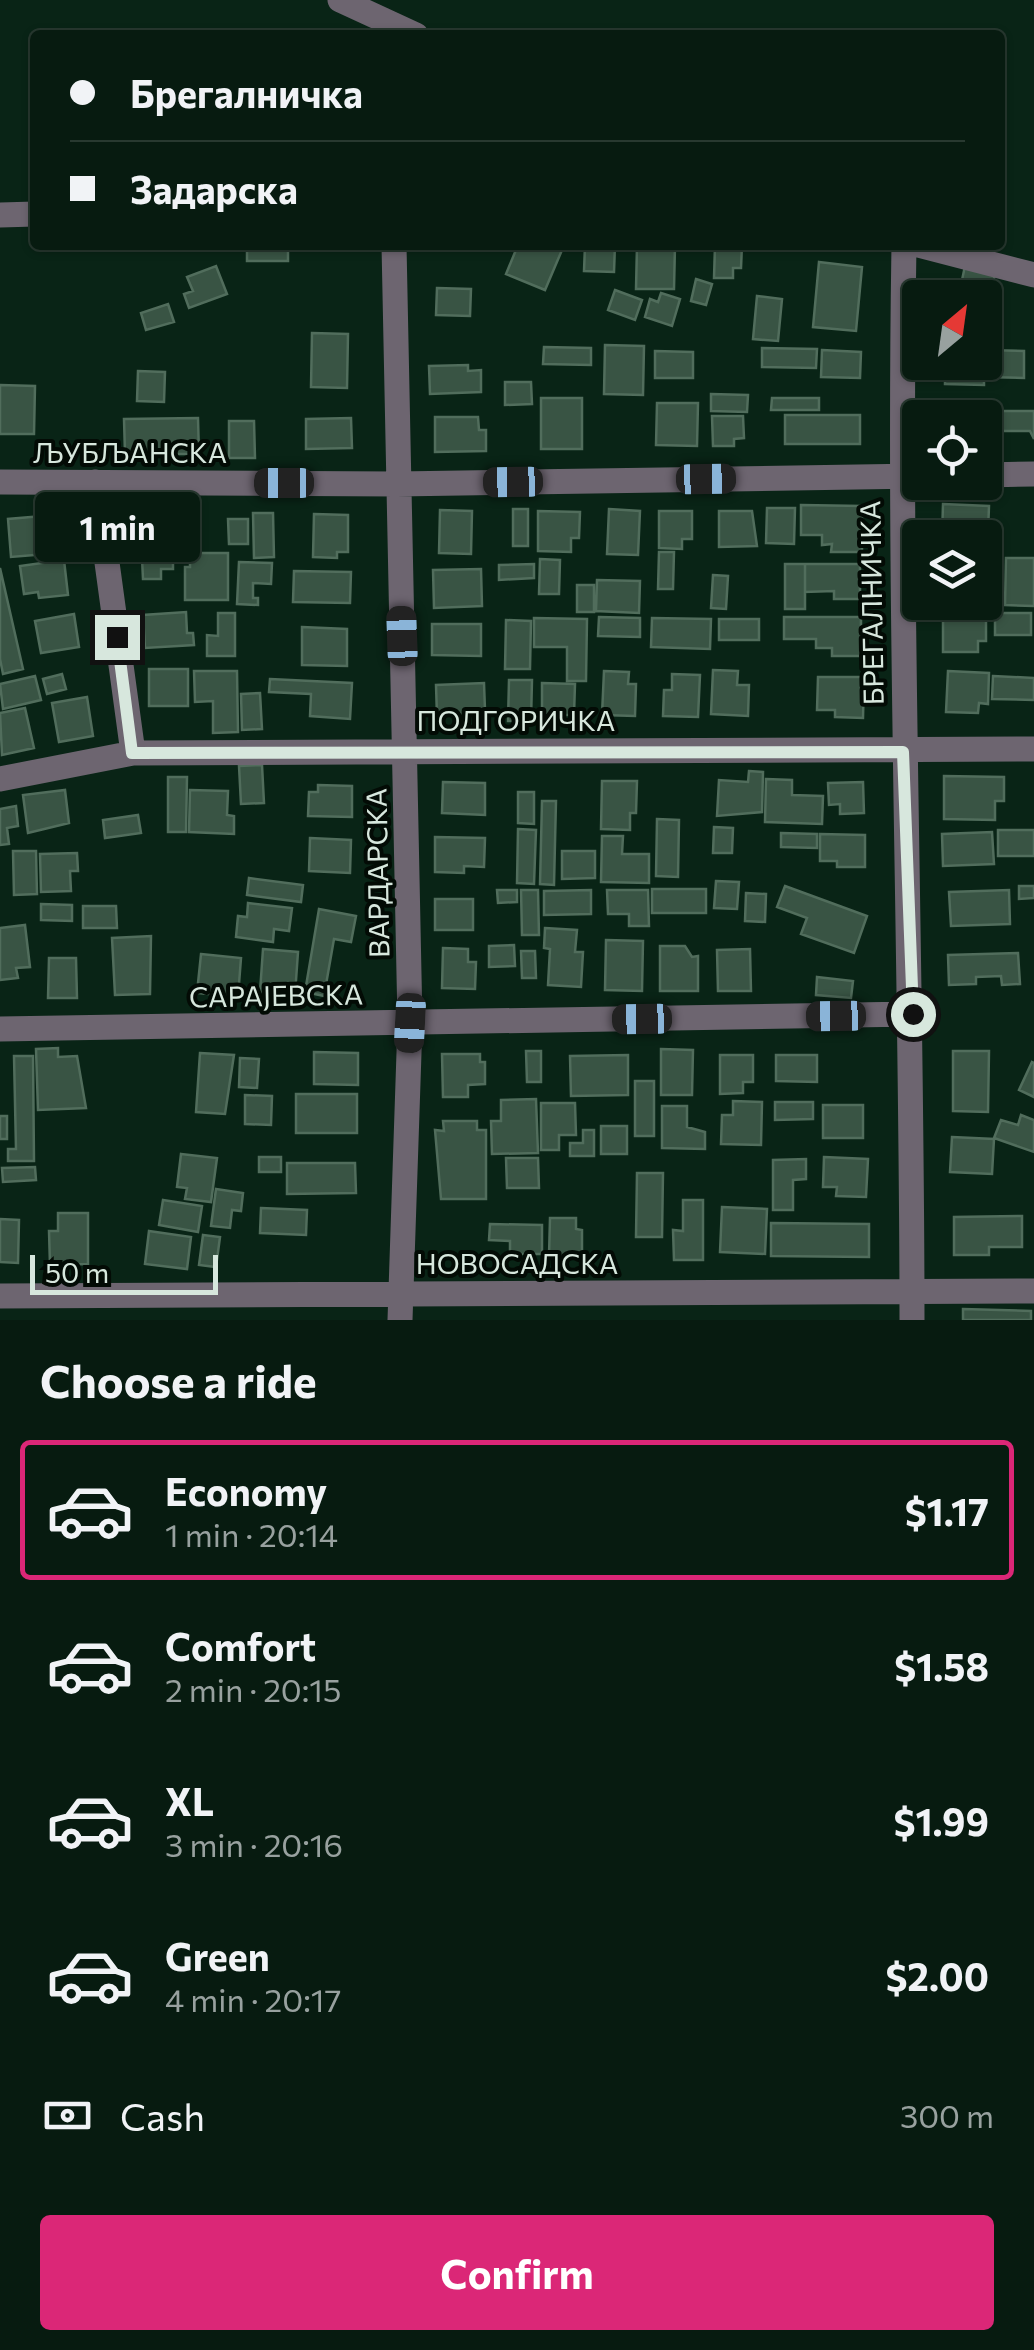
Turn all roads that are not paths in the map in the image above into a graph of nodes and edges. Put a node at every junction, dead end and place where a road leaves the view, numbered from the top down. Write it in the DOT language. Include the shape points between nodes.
graph roads {
  1 [pos="340,0"];
  2 [pos="400,30"];
  3 [pos="30,214"];
  4 [pos="0,215"];
  5 [pos="394,250"];
  6 [pos="904,250"];
  7 [pos="937,250"];
  8 [pos="1034,275"];
  9 [pos="908,400"];
  10 [pos="1034,474"];
  11 [pos="1002,475"];
  12 [pos="902,476"];
  13 [pos="0,482"];
  14 [pos="96,482"];
  15 [pos="397,484"];
  16 [pos="909,500"];
  17 [pos="405,749"];
  18 [pos="1034,749"];
  19 [pos="903,752"];
  20 [pos="132,753"];
  21 [pos="0,779"];
  22 [pos="913,1014"];
  23 [pos="410,1023"];
  24 [pos="0,1028"];
  25 [pos="1034,1291"];
  26 [pos="399,1293"];
  27 [pos="912,1293"];
  28 [pos="0,1296"];
  29 [pos="400,1320"];
  30 [pos="912,1320"];
  1 -- 2 [label="street"];
  3 -- 4 [label="street"];
  5 -- 15 [label="street, ВАРДАРСКА"];
  6 -- 9 [label="street, БРЕГАЛНИЧКА"];
  7 -- 8 [label="street"];
  10 -- 11 [label="street"];
  12 -- 15 [label="street, ЉУБЉАНСКА"];
  13 -- 14 [label="street, ЉУБЉАНСКА"];
  14 -- 15 [label="street, ЉУБЉАНСКА"];
  14 -- 20 [label="street"];
  15 -- 17 [label="street, ВАРДАРСКА"];
  16 -- 19 [label="street, БРЕГАЛНИЧКА"];
  17 -- 19 [label="street, ПОДГОРИЧКА"];
  17 -- 20 [label="street, ПОДГОРИЧКА"];
  17 -- 23 [label="street, ВАРДАРСКА"];
  18 -- 19 [label="street, ПОДГОРИЧКА"];
  19 -- 22 [label="street, БРЕГАЛНИЧКА"];
  20 -- 21 [label="street, ПОДГОРИЧКА"];
  22 -- 23 [label="street, САРАЈЕВСКА"];
  22 -- 27 [label="street, БРЕГАЛНИЧКА"];
  23 -- 24 [label="street, САРАЈЕВСКА"];
  23 -- 26 [label="street, ВАРДАРСКА"];
  25 -- 27 [label="street, НОВОСАДСКА"];
  26 -- 27 [label="street, НОВОСАДСКА"];
  26 -- 28 [label="street, НОВОСАДСКА"];
  26 -- 29 [label="street, ВАРДАРСКА"];
  27 -- 30 [label="street, БРЕГАЛНИЧКА"];
}
